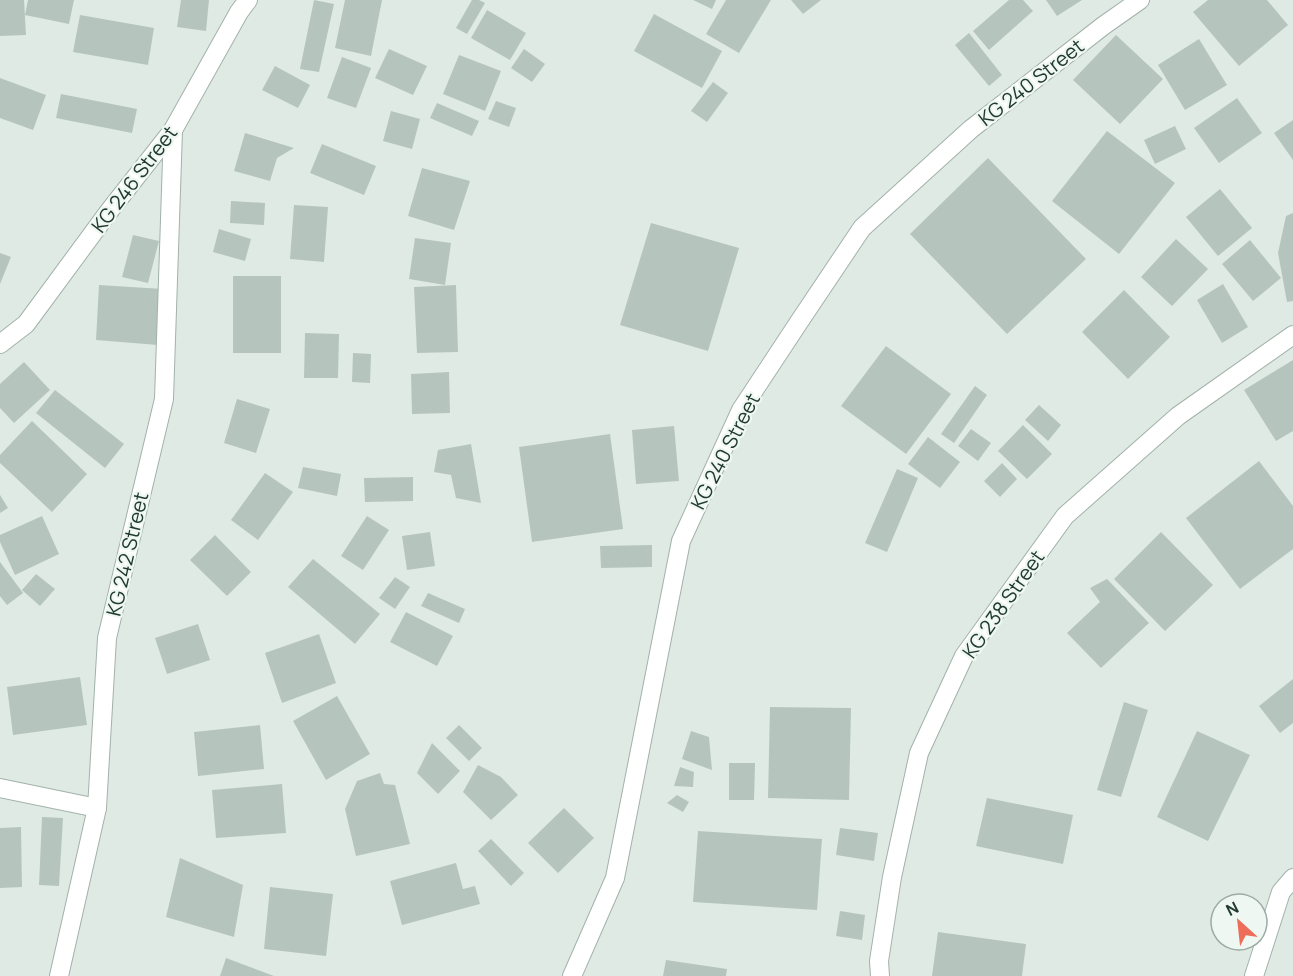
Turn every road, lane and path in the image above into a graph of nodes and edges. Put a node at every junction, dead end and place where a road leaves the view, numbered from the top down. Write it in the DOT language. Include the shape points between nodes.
graph roads {
  1 [pos="248,0"];
  2 [pos="1140,0"];
  3 [pos="173,130"];
  4 [pos="1293,334"];
  5 [pos="0,344"];
  6 [pos="0,788"];
  7 [pos="97,808"];
  8 [pos="1293,878"];
  9 [pos="59,976"];
  10 [pos="572,976"];
  11 [pos="880,976"];
  12 [pos="1254,976"];
  1 -- 3 [label="street, KG 246 Street"];
  2 -- 10 [label="street, KG 240 Street" via="971,129 862,228 741,411 681,541 615,878"];
  3 -- 5 [label="street, KG 246 Street" via="26,324"];
  3 -- 7 [label="street, KG 242 Street" via="164,399 107,638"];
  4 -- 11 [label="street, KG 238 Street" via="1178,416 1065,516 964,656 919,753 892,877"];
  6 -- 7 [label="street"];
  7 -- 9 [label="street, KG 242 Street"];
  8 -- 12 [label="street" via="1281,892"];
}
